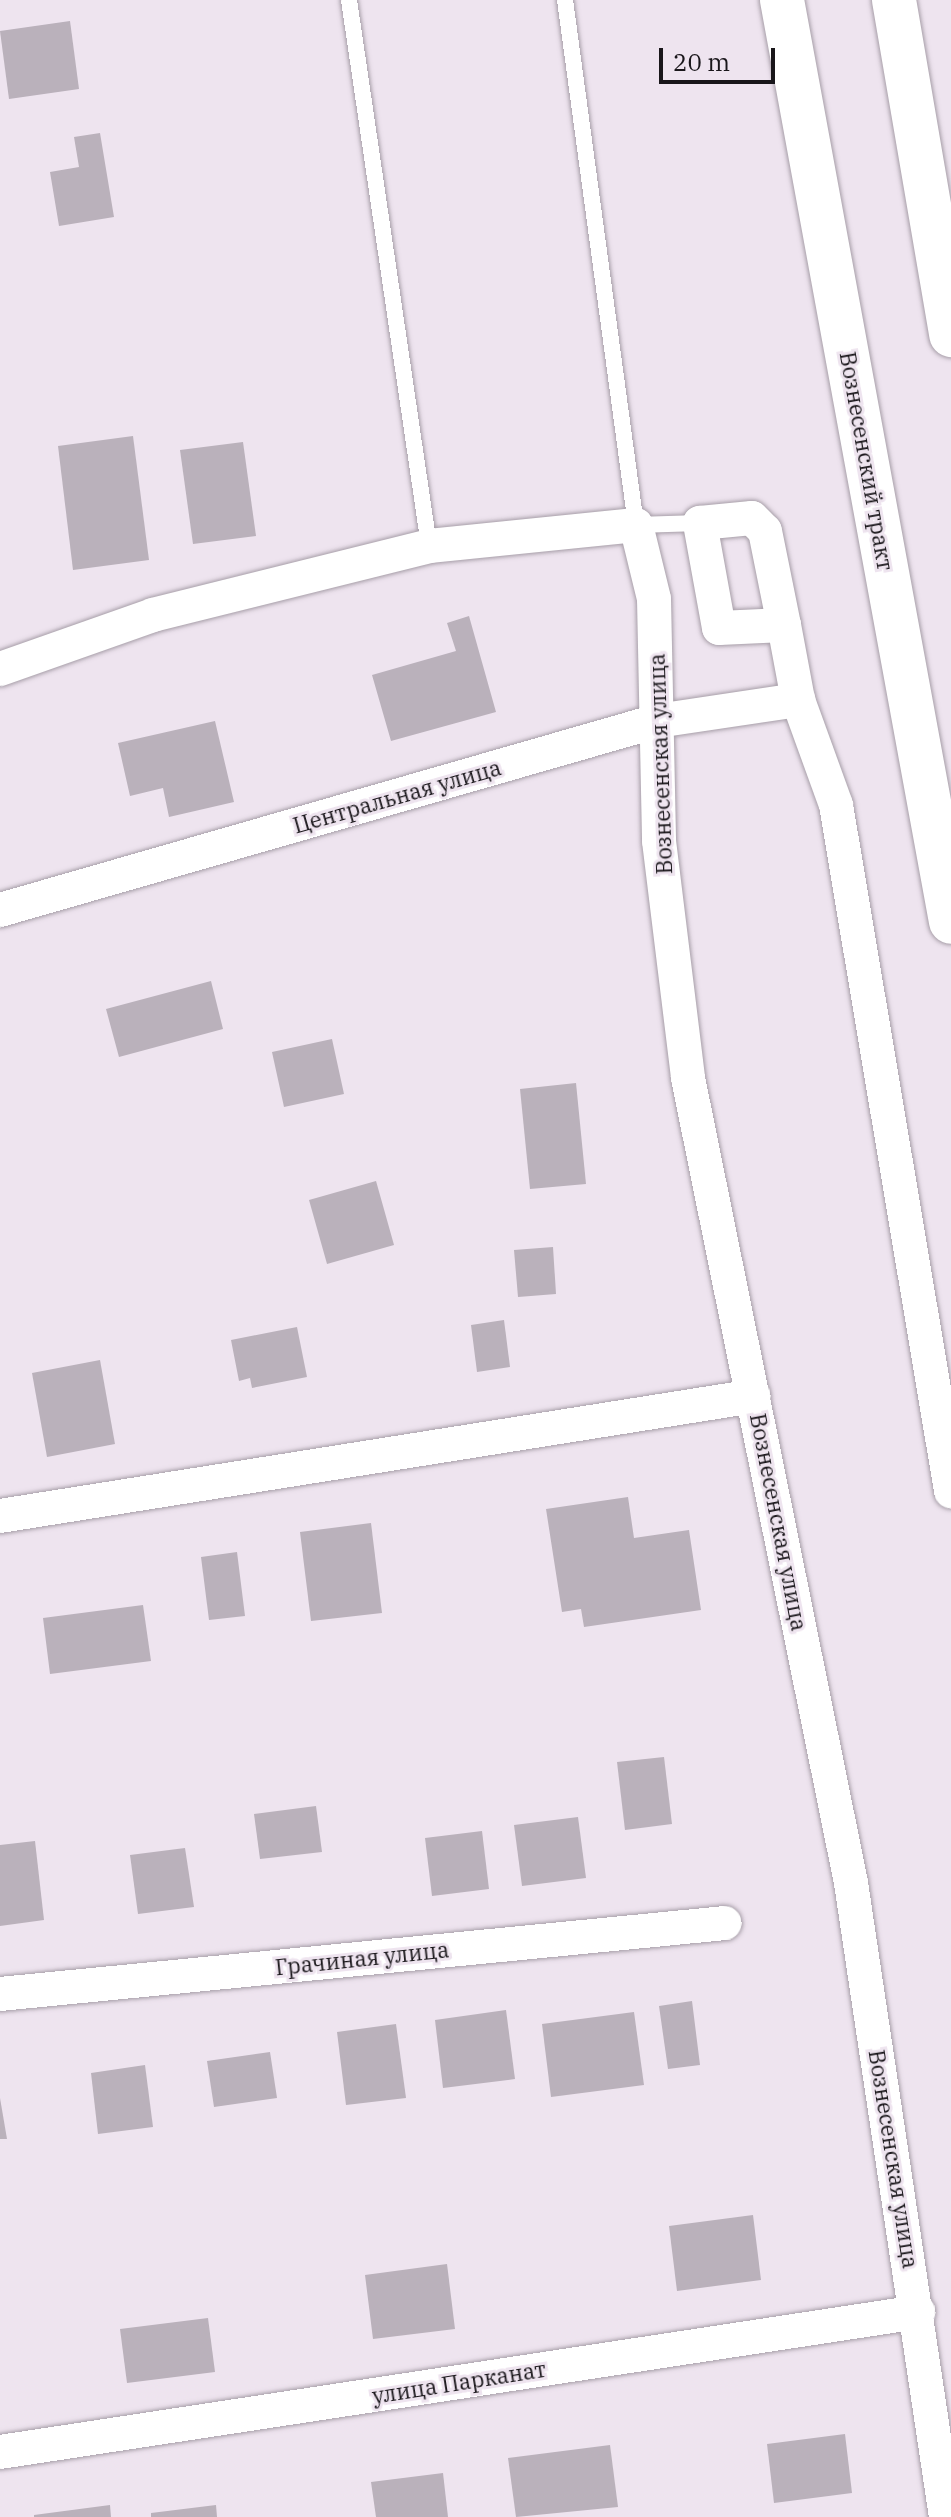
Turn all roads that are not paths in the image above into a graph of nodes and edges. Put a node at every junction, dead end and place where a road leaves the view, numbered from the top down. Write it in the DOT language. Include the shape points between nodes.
graph roads {
  1 [pos="349,0"];
  2 [pos="565,0"];
  3 [pos="782,0"];
  4 [pos="894,0"];
  5 [pos="951,335"];
  6 [pos="700,523"];
  7 [pos="636,525"];
  8 [pos="429,546"];
  9 [pos="784,625"];
  10 [pos="0,669"];
  11 [pos="798,700"];
  12 [pos="657,721"];
  13 [pos="0,910"];
  14 [pos="951,922"];
  15 [pos="754,1396"];
  16 [pos="951,1491"];
  17 [pos="0,1516"];
  18 [pos="725,1923"];
  19 [pos="0,1994"];
  20 [pos="918,2312"];
  21 [pos="0,2452"];
  22 [pos="946,2517"];
  1 -- 8 [label="lane"];
  2 -- 7 [label="lane"];
  3 -- 14 [label="main road, Вознесенский тракт"];
  4 -- 5 [label="main road"];
  6 -- 7 [label="lane"];
  6 -- 9 [label="street" via="752,518 765,531"];
  6 -- 9 [label="street" via="719,628"];
  7 -- 8 [label="street"];
  7 -- 12 [label="street, Вознесенская улица" via="654,599"];
  8 -- 10 [label="street" via="153,615"];
  9 -- 11 [label="street"];
  11 -- 12 [label="street, Центральная улица"];
  11 -- 16 [label="street" via="836,805"];
  12 -- 13 [label="street, Центральная улица"];
  12 -- 15 [label="street, Вознесенская улица" via="659,841 688,1078"];
  15 -- 17 [label="street"];
  15 -- 20 [label="street, Вознесенская улица" via="851,1883"];
  18 -- 19 [label="street, Грачиная улица"];
  20 -- 21 [label="street, улица Парканат"];
  20 -- 22 [label="street, Вознесенская улица"];
}
